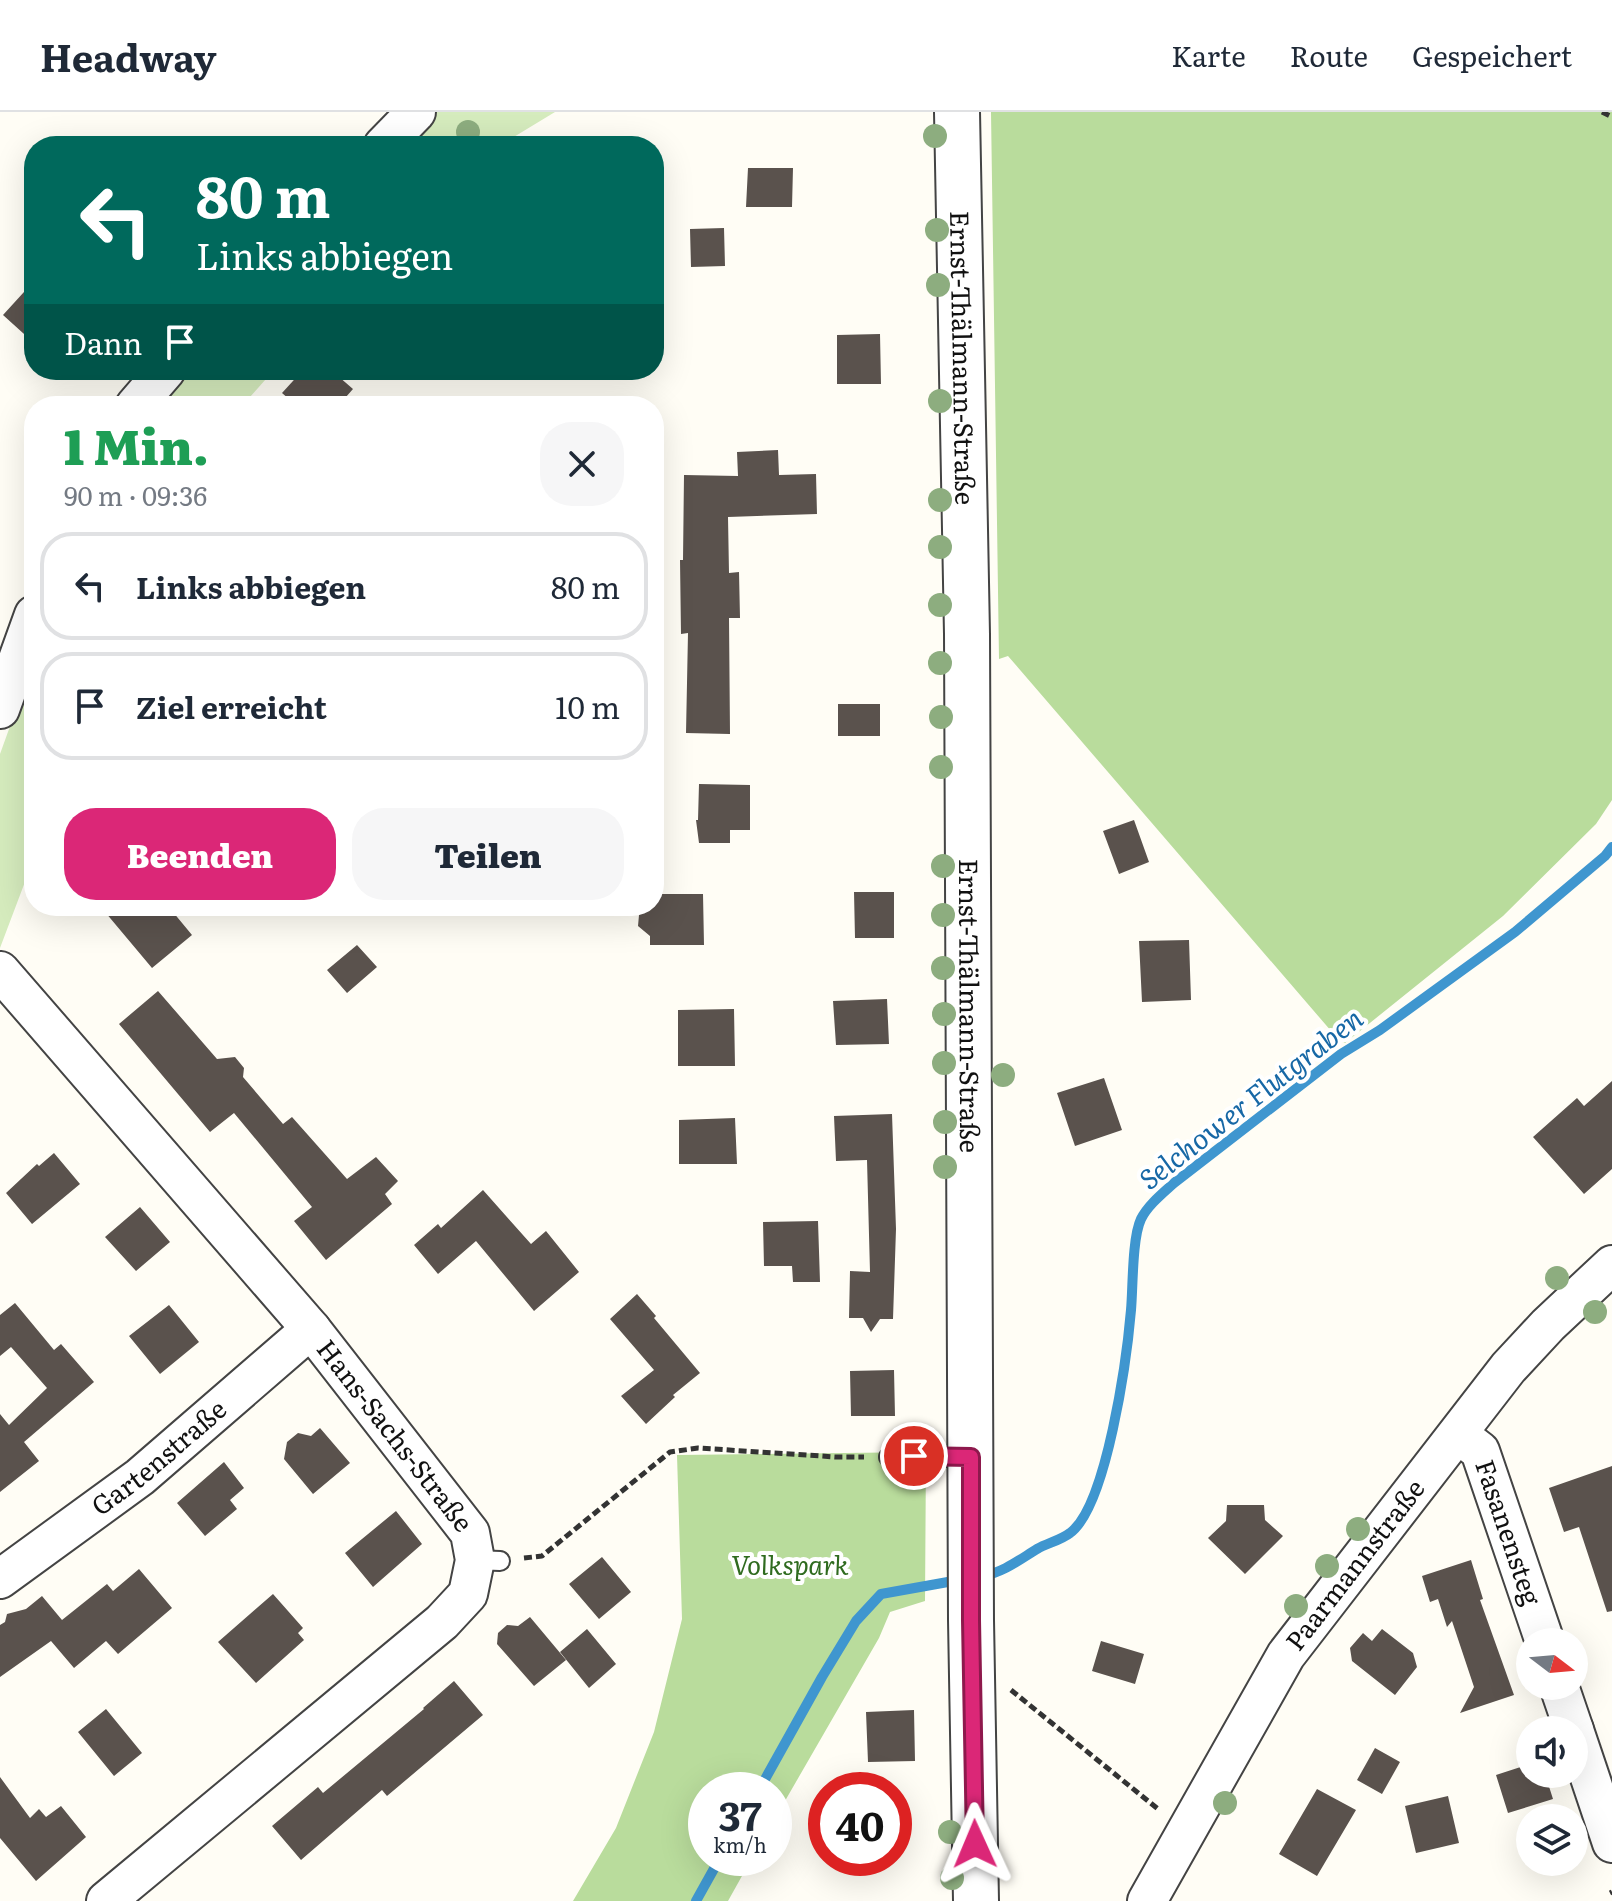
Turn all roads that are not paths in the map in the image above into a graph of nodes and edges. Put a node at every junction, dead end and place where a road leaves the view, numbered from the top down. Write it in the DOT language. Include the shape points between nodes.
graph roads {
  1 [pos="416,112"];
  2 [pos="957,112"];
  3 [pos="393,136"];
  4 [pos="157,380"];
  5 [pos="144,396"];
  6 [pos="24,643"];
  7 [pos="0,709"];
  8 [pos="0,971"];
  9 [pos="1612,1265"];
  10 [pos="311,1329"];
  11 [pos="1458,1434"];
  12 [pos="889,1457"];
  13 [pos="971,1457"];
  14 [pos="0,1579"];
  15 [pos="1540,1628"];
  16 [pos="1588,1772"];
  17 [pos="1612,1843"];
  18 [pos="106,1901"];
  19 [pos="976,1901"];
  20 [pos="1147,1901"];
  1 -- 3 [label="street"];
  2 -- 13 [label="street, Ernst-Thälmann-Straße" via="967,634"];
  4 -- 5 [label="street"];
  6 -- 7 [label="street"];
  8 -- 10 [label="street, Hans-Sachs-Straße"];
  9 -- 11 [label="street, Paarmannstraße" via="1528,1346"];
  10 -- 14 [label="street, Gartenstraße" via="140,1477"];
  10 -- 18 [label="street, Hans-Sachs-Straße" via="488,1560 468,1594 442,1622"];
  11 -- 15 [label="street, Fasanensteg" via="1480,1451"];
  11 -- 20 [label="street, Paarmannstraße" via="1286,1655"];
  12 -- 13 [label="lane"];
  13 -- 19 [label="street, Ernst-Thälmann-Straße"];
  16 -- 17 [label="street"];
}
